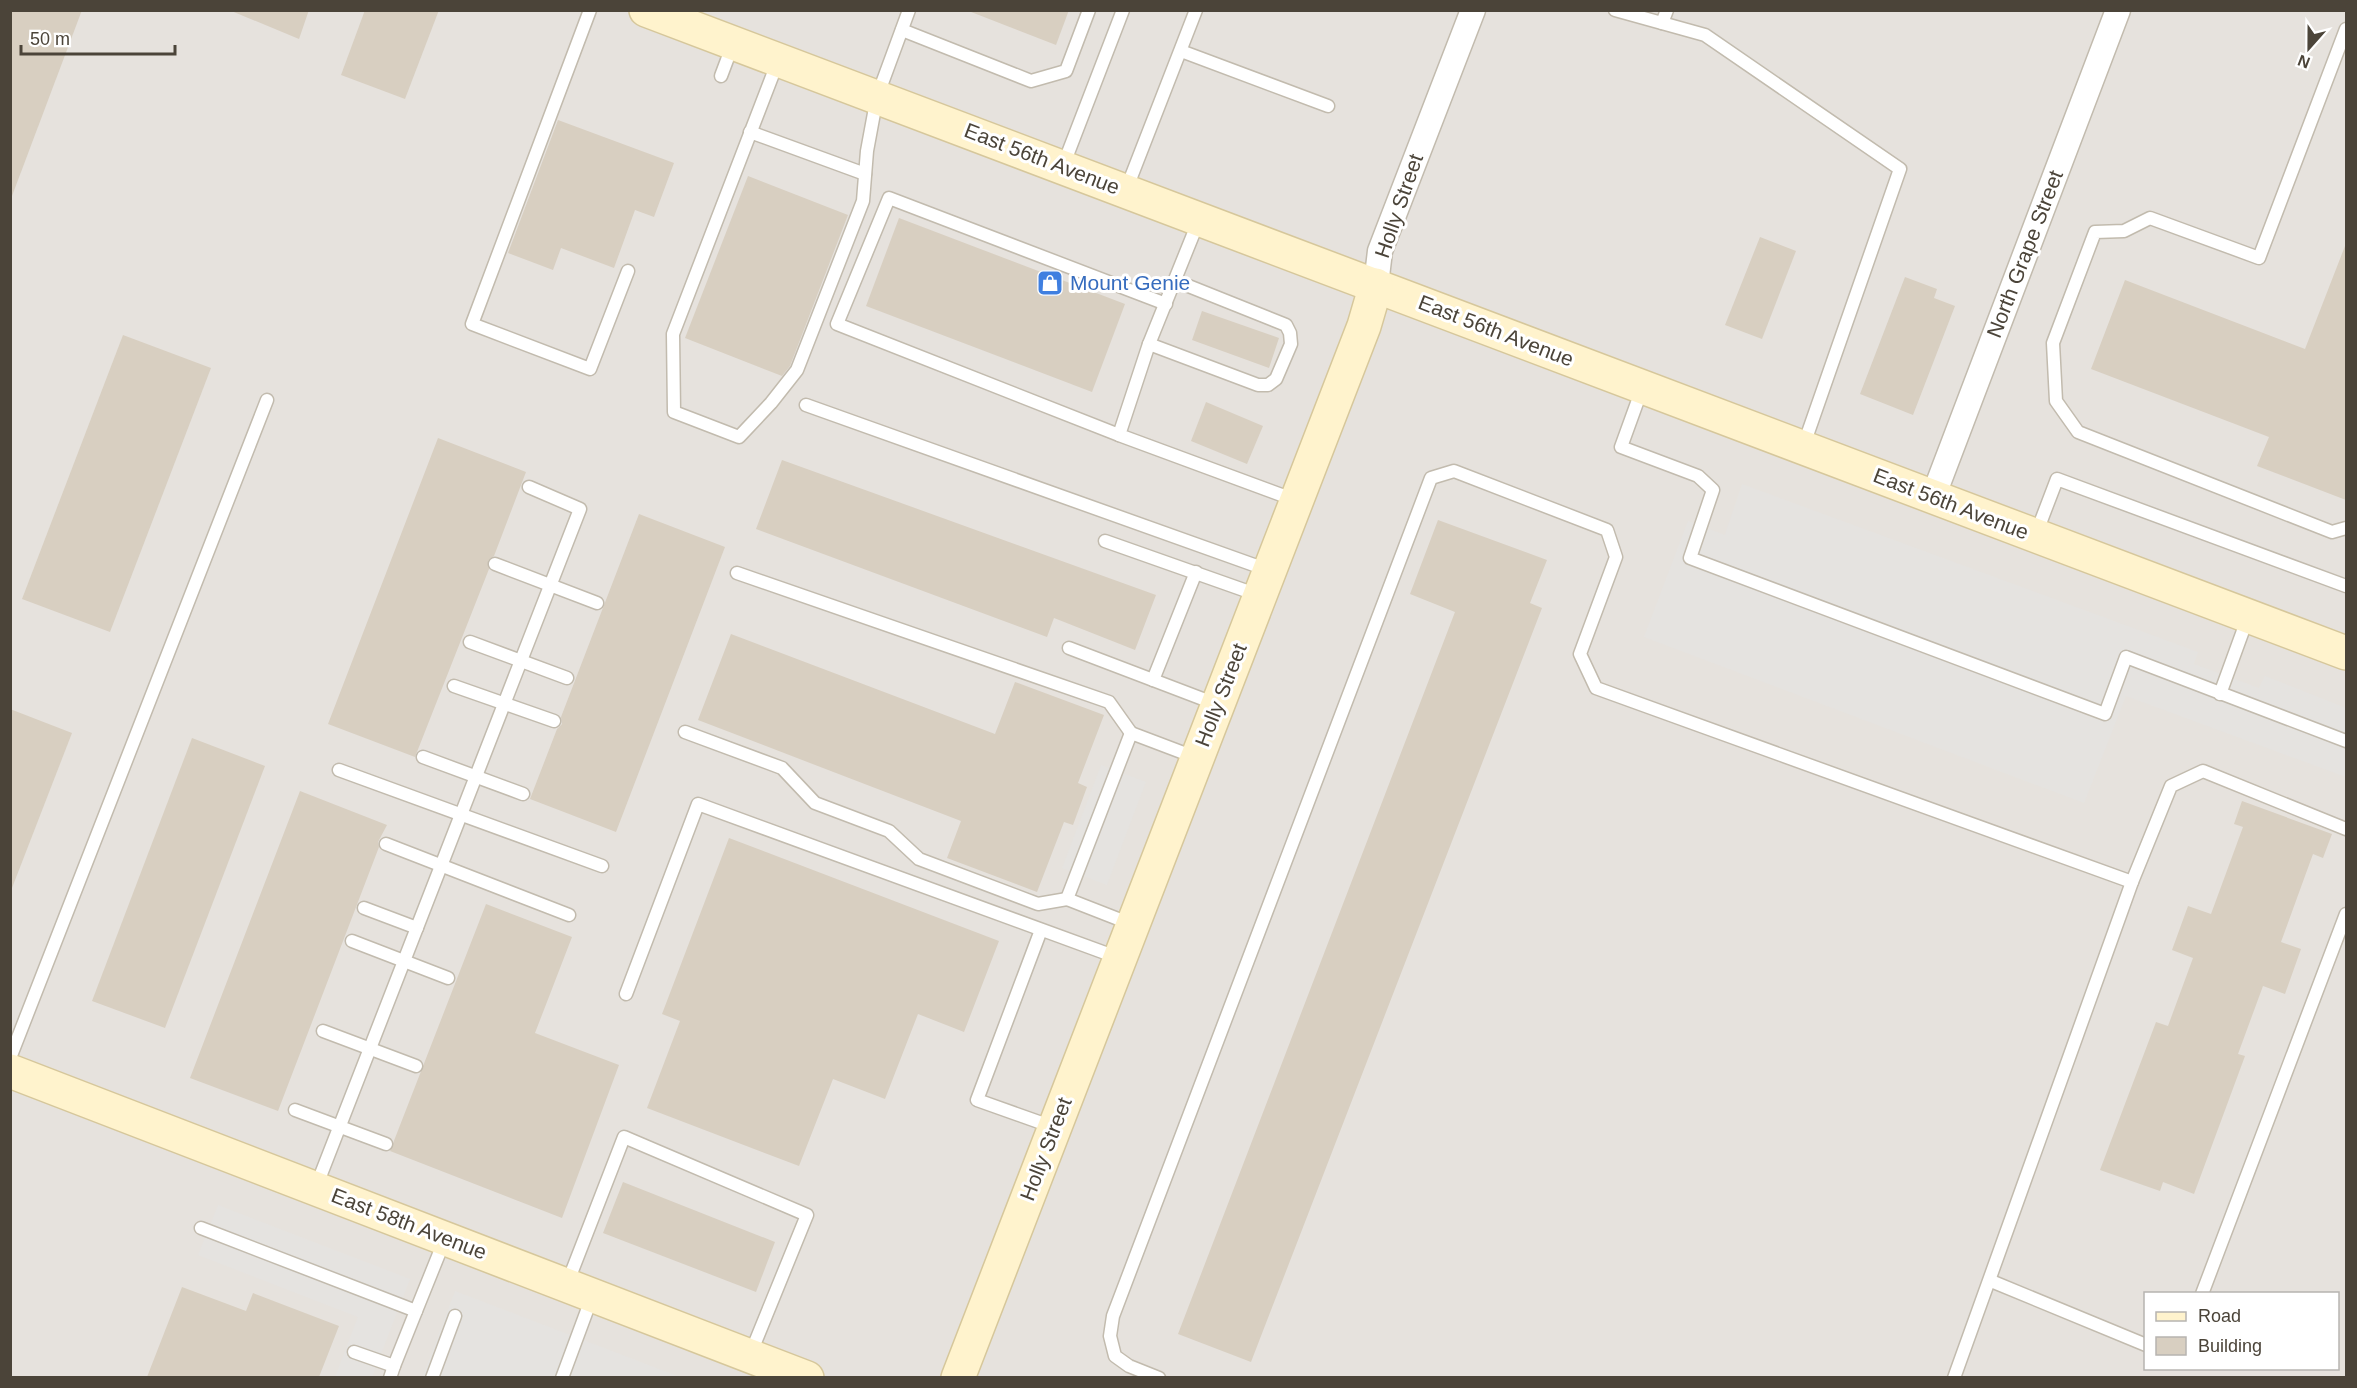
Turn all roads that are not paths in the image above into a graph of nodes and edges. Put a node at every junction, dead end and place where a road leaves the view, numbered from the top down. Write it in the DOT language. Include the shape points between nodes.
graph roads {
  1 [pos="590,10"];
  2 [pos="646,10"];
  3 [pos="909,10"];
  4 [pos="1089,10"];
  5 [pos="1123,10"];
  6 [pos="1196,10"];
  7 [pos="1473,10"];
  8 [pos="1615,10"];
  9 [pos="1668,10"];
  10 [pos="2118,10"];
  11 [pos="1662,23"];
  12 [pos="2346,29"];
  13 [pos="902,30"];
  14 [pos="733,43"];
  15 [pos="1181,51"];
  16 [pos="778,60"];
  17 [pos="721,76"];
  18 [pos="877,97"];
  19 [pos="1328,106"];
  20 [pos="750,132"];
  21 [pos="1063,167"];
  22 [pos="865,174"];
  23 [pos="1126,191"];
  24 [pos="1199,219"];
  25 [pos="628,271"];
  26 [pos="1176,281"];
  27 [pos="1376,285"];
  28 [pos="1166,304"];
  29 [pos="1149,344"];
  30 [pos="1643,388"];
  31 [pos="267,400"];
  32 [pos="806,405"];
  33 [pos="1119,435"];
  34 [pos="1802,448"];
  35 [pos="529,487"];
  36 [pos="1932,497"];
  37 [pos="1296,500"];
  38 [pos="2346,528"];
  39 [pos="2036,536"];
  40 [pos="1105,540"];
  41 [pos="495,564"];
  42 [pos="737,573"];
  43 [pos="1196,573"];
  44 [pos="1264,583"];
  45 [pos="550,585"];
  46 [pos="2346,586"];
  47 [pos="597,603"];
  48 [pos="2249,616"];
  49 [pos="470,642"];
  50 [pos="1069,648"];
  51 [pos="2346,652"];
  52 [pos="521,660"];
  53 [pos="567,678"];
  54 [pos="1153,680"];
  55 [pos="454,686"];
  56 [pos="2220,693"];
  57 [pos="504,703"];
  58 [pos="1217,705"];
  59 [pos="554,721"];
  60 [pos="685,732"];
  61 [pos="1131,733"];
  62 [pos="2346,741"];
  63 [pos="423,757"];
  64 [pos="1197,758"];
  65 [pos="339,770"];
  66 [pos="476,777"];
  67 [pos="523,794"];
  68 [pos="461,815"];
  69 [pos="2346,829"];
  70 [pos="386,844"];
  71 [pos="441,865"];
  72 [pos="602,866"];
  73 [pos="2132,882"];
  74 [pos="1067,899"];
  75 [pos="364,908"];
  76 [pos="2346,914"];
  77 [pos="569,915"];
  78 [pos="1132,925"];
  79 [pos="417,928"];
  80 [pos="1041,930"];
  81 [pos="352,941"];
  82 [pos="1120,958"];
  83 [pos="404,961"];
  84 [pos="448,978"];
  85 [pos="626,994"];
  86 [pos="323,1031"];
  87 [pos="370,1048"];
  88 [pos="10,1058"];
  89 [pos="416,1066"];
  90 [pos="10,1071"];
  91 [pos="295,1110"];
  92 [pos="340,1127"];
  93 [pos="1054,1127"];
  94 [pos="386,1144"];
  95 [pos="316,1188"];
  96 [pos="201,1228"];
  97 [pos="445,1238"];
  98 [pos="1991,1281"];
  99 [pos="580,1290"];
  100 [pos="2202,1292"];
  101 [pos="417,1311"];
  102 [pos="455,1316"];
  103 [pos="2144,1345"];
  104 [pos="354,1352"];
  105 [pos="749,1356"];
  106 [pos="392,1372"];
  107 [pos="432,1377"];
  108 [pos="562,1377"];
  109 [pos="807,1377"];
  110 [pos="958,1377"];
  111 [pos="1159,1377"];
  112 [pos="1954,1377"];
  1 -- 25 [label="lane" via="472,324 590,369"];
  2 -- 14 [label="street, East 56th Avenue"];
  3 -- 13 [label="lane"];
  4 -- 13 [label="lane" via="1066,71 1031,81"];
  5 -- 21 [label="lane"];
  6 -- 15 [label="lane"];
  7 -- 27 [label="street, Holly Street" via="1380,251"];
  8 -- 11 [label="lane"];
  9 -- 11 [label="lane"];
  10 -- 36 [label="street, North Grape Street"];
  11 -- 34 [label="lane" via="1706,35 1900,169"];
  12 -- 38 [label="lane" via="2259,258 2150,218 2124,231 2095,232 2053,343 2056,401 2078,432 2332,532"];
  13 -- 18 [label="lane"];
  14 -- 16 [label="street, East 56th Avenue"];
  14 -- 17 [label="lane"];
  15 -- 19 [label="lane"];
  15 -- 23 [label="lane"];
  16 -- 18 [label="street, East 56th Avenue"];
  16 -- 20 [label="lane"];
  18 -- 21 [label="street, East 56th Avenue"];
  18 -- 22 [label="lane"];
  20 -- 22 [label="lane"];
  20 -- 22 [label="lane" via="673,334 674,412 739,437 797,370 863,201"];
  21 -- 23 [label="street, East 56th Avenue"];
  23 -- 24 [label="street, East 56th Avenue"];
  24 -- 26 [label="lane"];
  24 -- 27 [label="street, East 56th Avenue"];
  26 -- 28 [label="lane"];
  26 -- 29 [label="lane" via="1286,325 1290,344 1276,379 1268,385 1258,385"];
  27 -- 30 [label="street, East 56th Avenue"];
  27 -- 37 [label="street, Holly Street" via="1364,326"];
  28 -- 29 [label="lane"];
  28 -- 33 [label="lane" via="889,198 837,324"];
  29 -- 33 [label="lane"];
  30 -- 34 [label="street, East 56th Avenue"];
  30 -- 56 [label="lane" via="1621,447 1698,476 1713,490 1690,558 2105,714 2126,657"];
  31 -- 88 [label="lane"];
  32 -- 44 [label="lane"];
  33 -- 37 [label="lane"];
  34 -- 36 [label="street, East 56th Avenue"];
  35 -- 45 [label="lane" via="580,509"];
  36 -- 39 [label="street, East 56th Avenue"];
  37 -- 44 [label="street, Holly Street"];
  39 -- 46 [label="lane" via="2057,479"];
  39 -- 48 [label="street, East 56th Avenue"];
  40 -- 43 [label="lane"];
  41 -- 45 [label="lane"];
  42 -- 61 [label="lane" via="1109,702"];
  43 -- 44 [label="lane"];
  43 -- 54 [label="lane"];
  44 -- 58 [label="street, Holly Street"];
  45 -- 47 [label="lane"];
  45 -- 52 [label="lane"];
  48 -- 51 [label="street, East 56th Avenue"];
  48 -- 56 [label="lane"];
  49 -- 52 [label="lane"];
  50 -- 54 [label="lane"];
  52 -- 53 [label="lane"];
  52 -- 57 [label="lane"];
  54 -- 58 [label="lane"];
  55 -- 57 [label="lane"];
  56 -- 62 [label="lane"];
  57 -- 59 [label="lane"];
  57 -- 66 [label="lane"];
  58 -- 64 [label="street, Holly Street"];
  60 -- 74 [label="lane" via="782,768 815,804 889,831 919,859 1038,904"];
  61 -- 64 [label="lane"];
  61 -- 74 [label="lane"];
  63 -- 66 [label="lane"];
  64 -- 78 [label="street, Holly Street"];
  65 -- 68 [label="lane"];
  66 -- 67 [label="lane"];
  66 -- 68 [label="lane"];
  68 -- 71 [label="lane"];
  68 -- 72 [label="lane"];
  69 -- 73 [label="lane" via="2203,771 2170,786"];
  70 -- 71 [label="lane"];
  71 -- 77 [label="lane"];
  71 -- 79 [label="lane"];
  73 -- 98 [label="lane"];
  73 -- 111 [label="lane" via="1596,688 1580,654 1616,557 1607,530 1454,471 1431,478 1113,1316 1110,1336 1115,1356"];
  74 -- 78 [label="lane"];
  75 -- 79 [label="lane"];
  76 -- 100 [label="lane"];
  78 -- 82 [label="street, Holly Street"];
  79 -- 83 [label="lane"];
  80 -- 82 [label="lane"];
  80 -- 85 [label="lane" via="698,804"];
  80 -- 93 [label="lane" via="977,1100"];
  81 -- 83 [label="lane"];
  82 -- 93 [label="street, Holly Street"];
  83 -- 84 [label="lane"];
  83 -- 87 [label="lane"];
  86 -- 87 [label="lane"];
  87 -- 89 [label="lane"];
  87 -- 92 [label="lane"];
  90 -- 95 [label="street, East 58th Avenue"];
  91 -- 92 [label="lane"];
  92 -- 94 [label="lane"];
  92 -- 95 [label="lane"];
  93 -- 110 [label="street, Holly Street"];
  95 -- 97 [label="street, East 58th Avenue"];
  96 -- 101 [label="lane"];
  97 -- 99 [label="street, East 58th Avenue"];
  97 -- 101 [label="lane"];
  98 -- 103 [label="lane"];
  98 -- 112 [label="lane"];
  99 -- 105 [label="street, East 58th Avenue"];
  99 -- 105 [label="lane" via="624,1137 807,1215"];
  99 -- 108 [label="lane"];
  101 -- 106 [label="lane"];
  102 -- 107 [label="lane"];
  104 -- 106 [label="lane"];
  105 -- 109 [label="street, East 58th Avenue"];
}
